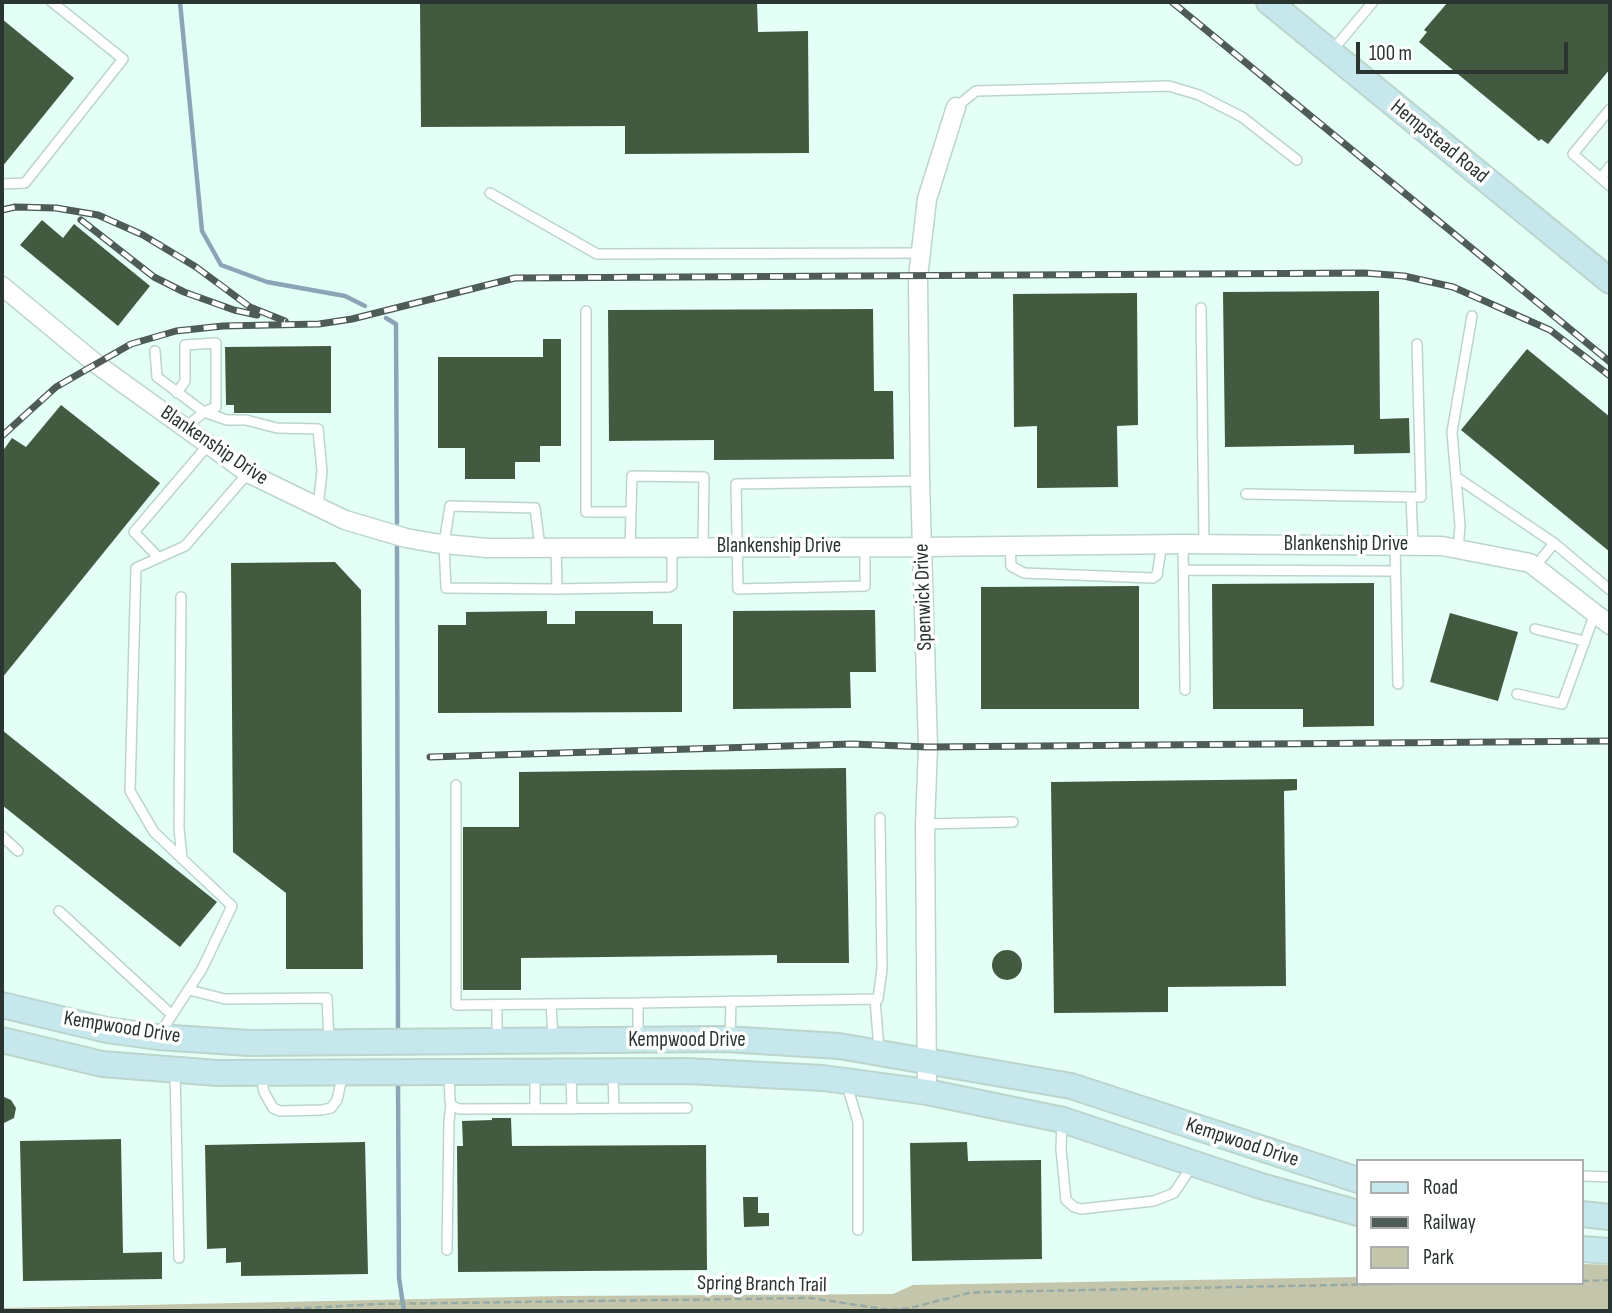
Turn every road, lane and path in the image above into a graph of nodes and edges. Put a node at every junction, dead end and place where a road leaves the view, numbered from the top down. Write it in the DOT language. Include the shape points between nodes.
graph roads {
  1 [pos="52,2"];
  2 [pos="1269,2"];
  3 [pos="1373,2"];
  4 [pos="1330,53"];
  5 [pos="956,107"];
  6 [pos="1610,109"];
  7 [pos="1297,160"];
  8 [pos="1610,166"];
  9 [pos="1601,178"];
  10 [pos="2,184"];
  11 [pos="1610,186"];
  12 [pos="490,193"];
  13 [pos="921,253"];
  14 [pos="1610,281"];
  15 [pos="2,286"];
  16 [pos="1200,308"];
  17 [pos="586,311"];
  18 [pos="1472,316"];
  19 [pos="1417,344"];
  20 [pos="155,351"];
  21 [pos="177,393"];
  22 [pos="204,412"];
  23 [pos="186,427"];
  24 [pos="209,444"];
  25 [pos="248,473"];
  26 [pos="1456,477"];
  27 [pos="920,481"];
  28 [pos="1247,494"];
  29 [pos="1411,497"];
  30 [pos="318,508"];
  31 [pos="632,512"];
  32 [pos="444,544"];
  33 [pos="1162,544"];
  34 [pos="1183,544"];
  35 [pos="1204,544"];
  36 [pos="1554,544"];
  37 [pos="1395,545"];
  38 [pos="1413,545"];
  39 [pos="1010,546"];
  40 [pos="548,547"];
  41 [pos="737,547"];
  42 [pos="865,547"];
  43 [pos="631,548"];
  44 [pos="672,548"];
  45 [pos="703,548"];
  46 [pos="922,548"];
  47 [pos="1458,549"];
  48 [pos="159,558"];
  49 [pos="1535,567"];
  50 [pos="1184,570"];
  51 [pos="1395,571"];
  52 [pos="557,589"];
  53 [pos="1610,590"];
  54 [pos="181,597"];
  55 [pos="1595,613"];
  56 [pos="1610,625"];
  57 [pos="1535,629"];
  58 [pos="1584,641"];
  59 [pos="1398,684"];
  60 [pos="1185,691"];
  61 [pos="1517,694"];
  62 [pos="456,785"];
  63 [pos="880,818"];
  64 [pos="1013,822"];
  65 [pos="925,824"];
  66 [pos="2,836"];
  67 [pos="18,851"];
  68 [pos="182,859"];
  69 [pos="59,911"];
  70 [pos="189,990"];
  71 [pos="875,999"];
  72 [pos="730,1001"];
  73 [pos="638,1003"];
  74 [pos="551,1004"];
  75 [pos="2,1005"];
  76 [pos="496,1005"];
  77 [pos="172,1016"];
  78 [pos="158,1037"];
  79 [pos="2,1040"];
  80 [pos="638,1040"];
  81 [pos="730,1040"];
  82 [pos="496,1041"];
  83 [pos="553,1041"];
  84 [pos="329,1042"];
  85 [pos="879,1052"];
  86 [pos="927,1060"];
  87 [pos="175,1070"];
  88 [pos="571,1071"];
  89 [pos="613,1071"];
  90 [pos="639,1071"];
  91 [pos="337,1072"];
  92 [pos="449,1072"];
  93 [pos="535,1072"];
  94 [pos="261,1073"];
  95 [pos="845,1081"];
  96 [pos="927,1092"];
  97 [pos="452,1105"];
  98 [pos="614,1108"];
  99 [pos="687,1108"];
  100 [pos="535,1109"];
  101 [pos="572,1109"];
  102 [pos="1063,1120"];
  103 [pos="1193,1165"];
  104 [pos="1584,1176"];
  105 [pos="1610,1177"];
  106 [pos="1356,1179"];
  107 [pos="1356,1212"];
  108 [pos="1584,1214"];
  109 [pos="1610,1217"];
  110 [pos="858,1230"];
  111 [pos="1584,1249"];
  112 [pos="447,1250"];
  113 [pos="1610,1251"];
  114 [pos="179,1258"];
  115 [pos="1610,1280"];
  116 [pos="1584,1281"];
  117 [pos="1356,1285"];
  118 [pos="252,1311"];
  1 -- 10 [label="lane" via="122,59 25,183"];
  2 -- 4 [label="main road, Hempstead Road"];
  3 -- 4 [label="lane"];
  4 -- 14 [label="main road, Hempstead Road"];
  5 -- 7 [label="lane" via="976,91 1169,86 1199,94 1242,117"];
  5 -- 13 [label="street, Spenwick Drive" via="927,200"];
  6 -- 9 [label="lane" via="1573,154"];
  8 -- 9 [label="lane"];
  9 -- 11 [label="lane"];
  12 -- 13 [label="lane" via="597,254"];
  13 -- 27 [label="street, Spenwick Drive"];
  15 -- 23 [label="street, Blankenship Drive" via="95,363"];
  16 -- 35 [label="lane"];
  17 -- 31 [label="lane" via="586,512"];
  18 -- 26 [label="lane" via="1452,432"];
  19 -- 29 [label="lane" via="1421,497"];
  20 -- 21 [label="lane" via="157,377"];
  21 -- 22 [label="lane"];
  21 -- 22 [label="lane" via="185,382 185,345 216,343 216,407"];
  22 -- 23 [label="lane"];
  22 -- 30 [label="lane" via="277,428 318,429 322,471"];
  23 -- 24 [label="street, Blankenship Drive"];
  24 -- 25 [label="street, Blankenship Drive"];
  24 -- 48 [label="lane" via="134,532"];
  25 -- 30 [label="street, Blankenship Drive"];
  25 -- 48 [label="lane" via="185,546"];
  26 -- 36 [label="lane"];
  26 -- 47 [label="lane"];
  27 -- 41 [label="lane" via="736,484"];
  27 -- 46 [label="street, Spenwick Drive"];
  28 -- 29 [label="lane"];
  29 -- 38 [label="lane"];
  30 -- 32 [label="street, Blankenship Drive" via="406,538"];
  31 -- 43 [label="lane"];
  31 -- 45 [label="lane" via="632,476 704,477"];
  32 -- 40 [label="street, Blankenship Drive"];
  32 -- 40 [label="lane" via="450,506 535,508"];
  32 -- 52 [label="lane" via="447,589"];
  33 -- 34 [label="street, Blankenship Drive"];
  33 -- 39 [label="street, Blankenship Drive"];
  33 -- 39 [label="lane" via="1153,578 1024,573 1011,566"];
  34 -- 35 [label="street, Blankenship Drive"];
  34 -- 50 [label="lane"];
  35 -- 37 [label="street, Blankenship Drive"];
  36 -- 49 [label="lane"];
  36 -- 53 [label="lane"];
  37 -- 38 [label="street, Blankenship Drive"];
  37 -- 51 [label="lane"];
  38 -- 47 [label="street, Blankenship Drive"];
  39 -- 46 [label="street, Blankenship Drive"];
  40 -- 43 [label="street, Blankenship Drive"];
  40 -- 52 [label="lane"];
  41 -- 42 [label="street, Blankenship Drive"];
  41 -- 42 [label="lane" via="738,589 865,586"];
  41 -- 45 [label="street, Blankenship Drive"];
  42 -- 46 [label="street, Blankenship Drive"];
  43 -- 44 [label="street, Blankenship Drive"];
  44 -- 45 [label="street, Blankenship Drive"];
  44 -- 52 [label="lane" via="669,587"];
  46 -- 65 [label="street, Spenwick Drive" via="928,747"];
  47 -- 49 [label="street, Blankenship Drive"];
  48 -- 68 [label="lane" via="136,568 130,791 154,832"];
  49 -- 55 [label="street, Blankenship Drive"];
  50 -- 51 [label="lane"];
  50 -- 60 [label="lane"];
  51 -- 59 [label="lane"];
  54 -- 68 [label="lane"];
  55 -- 56 [label="street, Blankenship Drive"];
  55 -- 58 [label="lane"];
  57 -- 58 [label="lane"];
  58 -- 61 [label="lane" via="1562,704"];
  62 -- 76 [label="lane" via="456,1005"];
  63 -- 71 [label="lane" via="882,969"];
  64 -- 65 [label="lane"];
  65 -- 86 [label="street, Spenwick Drive"];
  66 -- 67 [label="lane"];
  68 -- 70 [label="lane" via="232,906"];
  69 -- 77 [label="lane"];
  70 -- 77 [label="lane"];
  70 -- 84 [label="lane" via="225,999 327,998"];
  71 -- 72 [label="lane"];
  71 -- 85 [label="lane"];
  72 -- 73 [label="lane"];
  72 -- 81 [label="lane"];
  73 -- 74 [label="lane"];
  73 -- 80 [label="lane"];
  74 -- 76 [label="lane"];
  74 -- 83 [label="lane"];
  75 -- 78 [label="main road, Kempwood Drive"];
  76 -- 82 [label="lane"];
  77 -- 78 [label="lane"];
  78 -- 84 [label="main road, Kempwood Drive"];
  79 -- 87 [label="main road, Kempwood Drive" via="102,1064"];
  80 -- 81 [label="main road, Kempwood Drive"];
  80 -- 83 [label="main road, Kempwood Drive"];
  80 -- 90 [label="main road"];
  81 -- 85 [label="main road, Kempwood Drive"];
  82 -- 83 [label="main road, Kempwood Drive"];
  82 -- 84 [label="main road, Kempwood Drive"];
  84 -- 91 [label="main road"];
  85 -- 86 [label="main road, Kempwood Drive"];
  86 -- 96 [label="street, Spenwick Drive"];
  86 -- 106 [label="main road, Kempwood Drive" via="1071,1087"];
  87 -- 94 [label="main road, Kempwood Drive"];
  87 -- 114 [label="lane"];
  88 -- 89 [label="main road, Kempwood Drive"];
  88 -- 93 [label="main road, Kempwood Drive"];
  88 -- 101 [label="lane"];
  89 -- 90 [label="main road, Kempwood Drive"];
  89 -- 98 [label="lane"];
  90 -- 95 [label="main road, Kempwood Drive"];
  91 -- 92 [label="main road, Kempwood Drive"];
  91 -- 94 [label="main road, Kempwood Drive"];
  91 -- 94 [label="lane" via="337,1100 323,1111 280,1111 269,1102"];
  92 -- 93 [label="main road, Kempwood Drive"];
  92 -- 97 [label="lane"];
  93 -- 100 [label="lane"];
  95 -- 96 [label="main road, Kempwood Drive"];
  95 -- 110 [label="lane" via="859,1122"];
  96 -- 102 [label="main road, Kempwood Drive"];
  97 -- 100 [label="lane" via="459,1109"];
  97 -- 112 [label="lane"];
  98 -- 99 [label="lane"];
  98 -- 101 [label="lane"];
  100 -- 101 [label="lane"];
  102 -- 103 [label="main road, Kempwood Drive"];
  102 -- 103 [label="lane" via="1066,1200 1074,1207 1154,1201 1174,1194"];
  103 -- 107 [label="main road, Kempwood Drive"];
  104 -- 105 [label="lane"];
  108 -- 109 [label="main road"];
  111 -- 113 [label="main road"];
  115 -- 116 [label="path"];
  117 -- 118 [label="path, Spring Branch Trail" via="987,1292 891,1310 811,1298 378,1304"];
}
